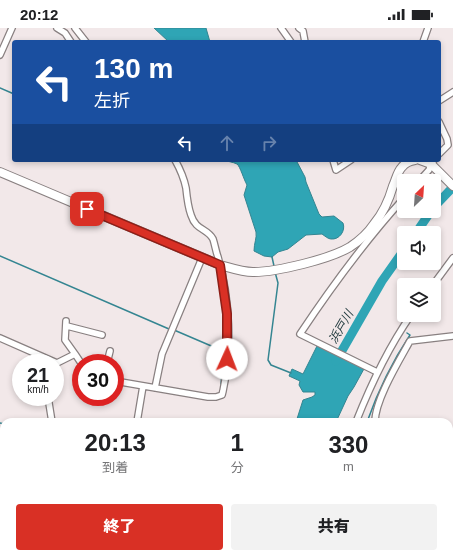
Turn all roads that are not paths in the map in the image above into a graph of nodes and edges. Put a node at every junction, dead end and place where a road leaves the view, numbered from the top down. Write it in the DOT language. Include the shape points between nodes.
graph roads {
  1 [pos="12,28"];
  2 [pos="57,28"];
  3 [pos="75,28"];
  4 [pos="428,28"];
  5 [pos="282,29"];
  6 [pos="303,29"];
  7 [pos="70,40"];
  8 [pos="84,40"];
  9 [pos="289,40"];
  10 [pos="305,40"];
  11 [pos="424,40"];
  12 [pos="0,55"];
  13 [pos="453,92"];
  14 [pos="441,100"];
  15 [pos="441,126"];
  16 [pos="451,145"];
  17 [pos="441,152"];
  18 [pos="176,162"];
  19 [pos="334,162"];
  20 [pos="343,162"];
  21 [pos="409,162"];
  22 [pos="434,164"];
  23 [pos="0,172"];
  24 [pos="425,174"];
  25 [pos="453,186"];
  26 [pos="397,206"];
  27 [pos="202,258"];
  28 [pos="453,258"];
  29 [pos="220,265"];
  30 [pos="438,278"];
  31 [pos="407,322"];
  32 [pos="102,335"];
  33 [pos="453,336"];
  34 [pos="0,338"];
  35 [pos="110,351"];
  36 [pos="33,354"];
  37 [pos="75,354"];
  38 [pos="109,354"];
  39 [pos="377,372"];
  40 [pos="124,383"];
  41 [pos="143,386"];
  42 [pos="155,388"];
  43 [pos="49,406"];
  44 [pos="51,418"];
  45 [pos="138,418"];
  46 [pos="358,418"];
  47 [pos="375,418"];
  1 -- 12 [label="street"];
  2 -- 7 [label="street" via="65,32"];
  3 -- 8 [label="street"];
  4 -- 11 [label="street"];
  5 -- 9 [label="street"];
  6 -- 10 [label="street"];
  13 -- 14 [label="street"];
  15 -- 16 [label="street"];
  16 -- 17 [label="street"];
  18 -- 29 [label="street" via="186,187 191,216 195,225 208,233 213,240"];
  19 -- 20 [label="street" via="336,170"];
  21 -- 29 [label="street" via="400,169 387,203 374,225 350,247 334,254 268,271 246,272"];
  22 -- 24 [label="street"];
  22 -- 25 [label="street"];
  23 -- 27 [label="street"];
  26 -- 39 [label="street" via="340,276 300,334"];
  27 -- 29 [label="street"];
  27 -- 42 [label="street" via="162,354"];
  28 -- 30 [label="street"];
  29 -- 42 [label="street" via="227,314 228,346 222,395 208,397"];
  31 -- 39 [label="street"];
  32 -- 37 [label="street" via="66,323 65,340"];
  33 -- 47 [label="street" via="410,341 391,376"];
  34 -- 36 [label="street"];
  35 -- 38 [label="street"];
  39 -- 46 [label="street"];
  40 -- 41 [label="street"];
  41 -- 42 [label="street"];
  41 -- 45 [label="street"];
  43 -- 44 [label="street"];
}
